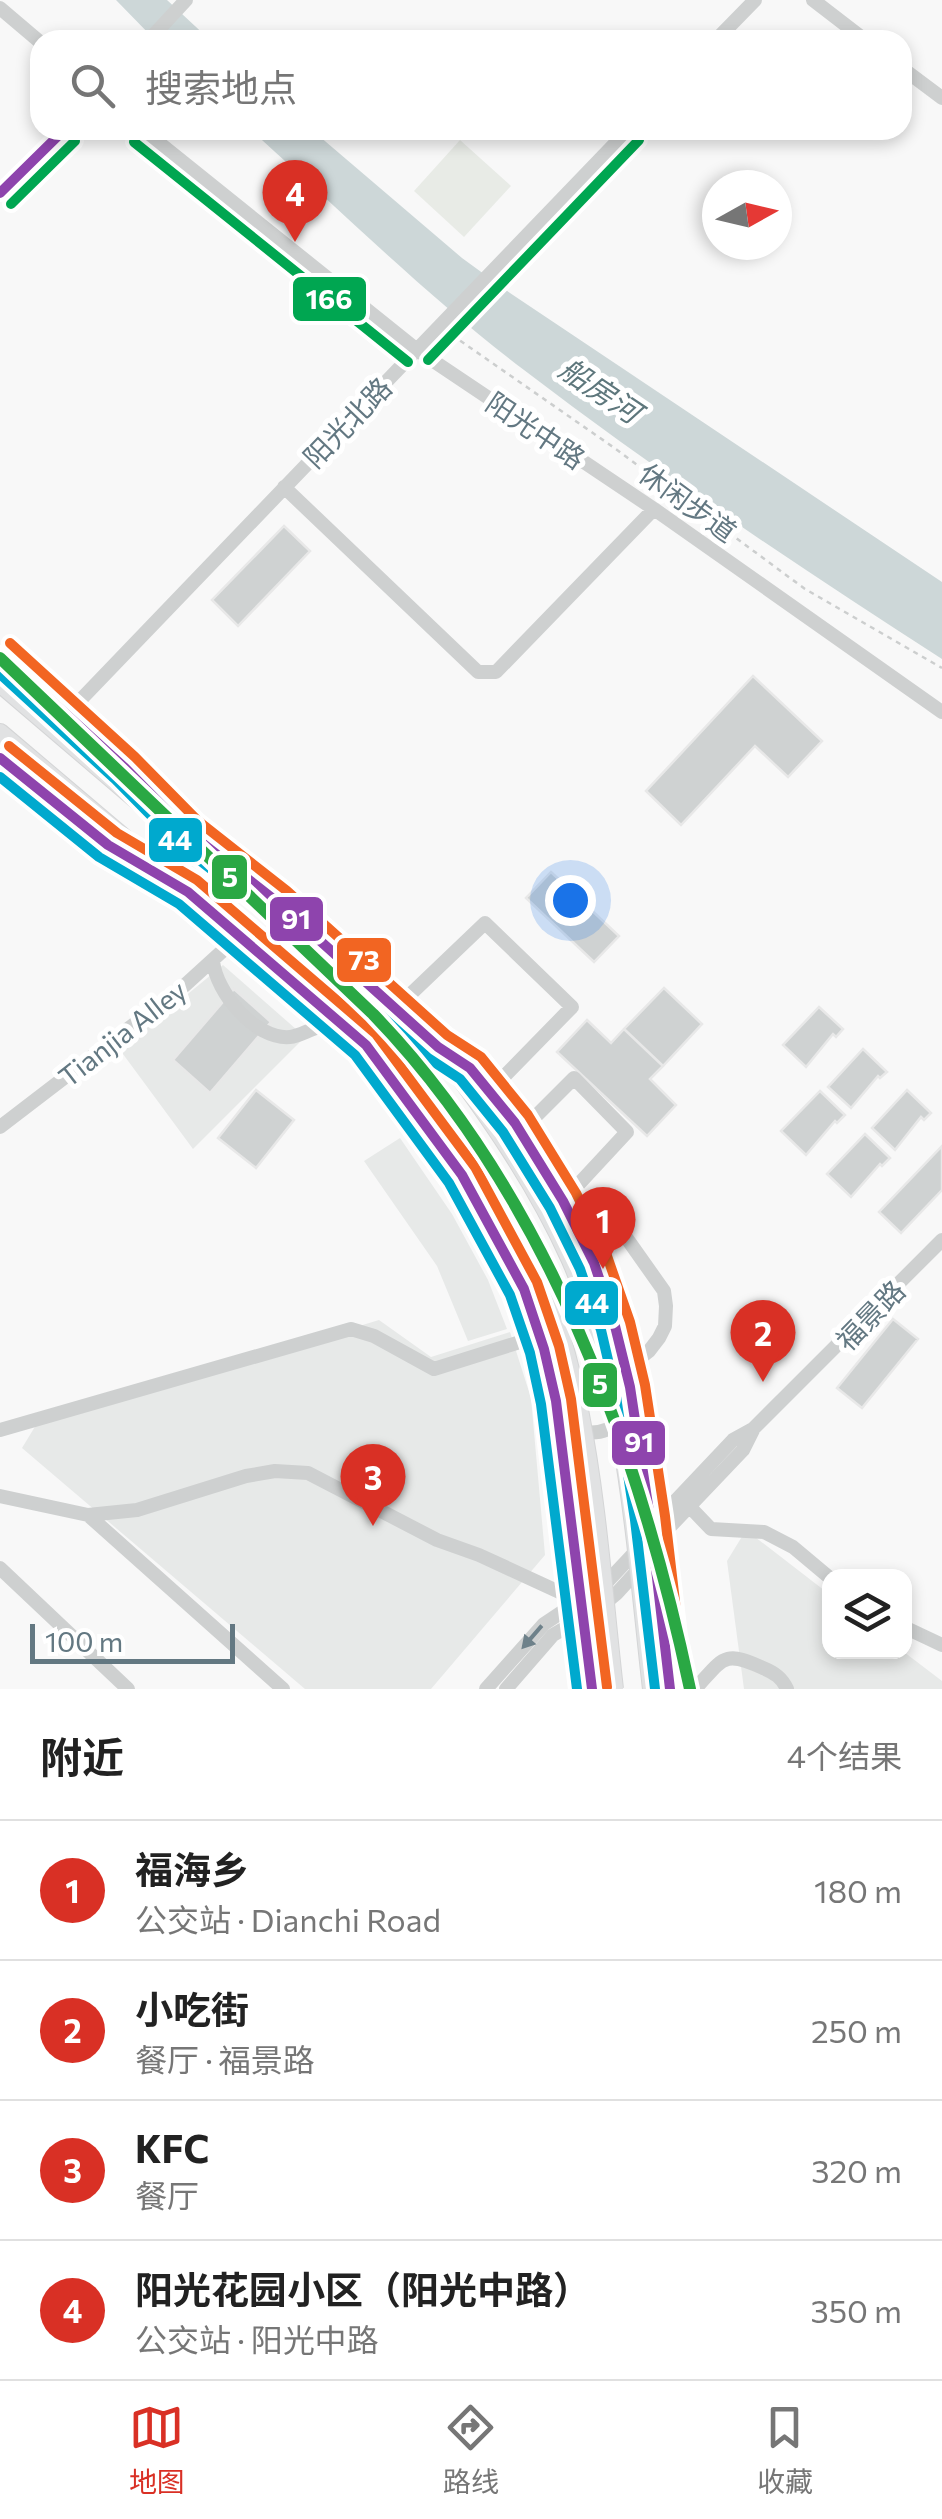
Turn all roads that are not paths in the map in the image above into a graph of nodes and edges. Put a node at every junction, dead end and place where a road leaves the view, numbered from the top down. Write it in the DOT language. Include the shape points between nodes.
graph roads {
  1 [pos="755,0"];
  2 [pos="812,0"];
  3 [pos="185,1"];
  4 [pos="0,8"];
  5 [pos="158,30"];
  6 [pos="726,30"];
  7 [pos="852,30"];
  8 [pos="30,34"];
  9 [pos="912,76"];
  10 [pos="942,98"];
  11 [pos="54,140"];
  12 [pos="156,140"];
  13 [pos="618,140"];
  14 [pos="0,193"];
  15 [pos="417,350"];
  16 [pos="284,487"];
  17 [pos="654,509"];
  18 [pos="0,654"];
  19 [pos="0,683"];
  20 [pos="942,712"];
  21 [pos="66,715"];
  22 [pos="0,733"];
  23 [pos="3,766"];
  24 [pos="188,832"];
  25 [pos="188,892"];
  26 [pos="240,935"];
  27 [pos="213,960"];
  28 [pos="395,1008"];
  29 [pos="343,1025"];
  30 [pos="366,1045"];
  31 [pos="438,1046"];
  32 [pos="489,1092"];
  33 [pos="0,1127"];
  34 [pos="520,1132"];
  35 [pos="563,1201"];
  36 [pos="576,1229"];
  37 [pos="942,1240"];
  38 [pos="539,1336"];
  39 [pos="626,1370"];
  40 [pos="632,1403"];
  41 [pos="558,1416"];
  42 [pos="0,1430"];
  43 [pos="753,1430"];
  44 [pos="0,1496"];
  45 [pos="689,1506"];
  46 [pos="88,1515"];
  47 [pos="651,1527"];
  48 [pos="654,1550"];
  49 [pos="0,1568"];
  50 [pos="822,1571"];
  51 [pos="582,1610"];
  52 [pos="912,1631"];
  53 [pos="942,1645"];
  54 [pos="128,1689"];
  55 [pos="283,1689"];
  56 [pos="486,1689"];
  57 [pos="506,1689"];
  58 [pos="592,1689"];
  59 [pos="614,1689"];
  60 [pos="652,1689"];
  61 [pos="670,1689"];
  62 [pos="696,1689"];
  63 [pos="788,1689"];
  1 -- 6 [label="street"];
  2 -- 7 [label="street"];
  3 -- 5 [label="street"];
  4 -- 8 [label="street"];
  9 -- 10 [label="street"];
  11 -- 14 [label="street"];
  12 -- 15 [label="street, 阳光中路"];
  13 -- 15 [label="street, 阳光北路"];
  15 -- 16 [label="street, 阳光北路"];
  15 -- 17 [label="street, 阳光中路"];
  16 -- 17 [label="street" via="478,672 496,672"];
  16 -- 21 [label="street, 阳光北路"];
  17 -- 20 [label="street, 阳光中路"];
  18 -- 21 [label="street"];
  19 -- 24 [label="main road" via="144,806"];
  21 -- 24 [label="street"];
  22 -- 25 [label="main road"];
  23 -- 25 [label="street" via="108,845"];
  24 -- 28 [label="main road"];
  25 -- 26 [label="main road"];
  26 -- 27 [label="street, Tianjia Alley"];
  26 -- 29 [label="main road"];
  27 -- 29 [label="street" via="222,990 263,1032 290,1037"];
  27 -- 33 [label="street, Tianjia Alley"];
  28 -- 31 [label="main road"];
  28 -- 32 [label="street" via="485,922 572,1007"];
  29 -- 30 [label="main road"];
  30 -- 38 [label="street" via="494,1229"];
  30 -- 59 [label="main road, bridge" via="413,1083 451,1127 516,1223 557,1322 584,1437"];
  31 -- 32 [label="street" via="470,1068"];
  31 -- 60 [label="main road, bridge" via="534,1186 587,1306 616,1416"];
  32 -- 34 [label="street"];
  34 -- 35 [label="street"];
  34 -- 35 [label="street" via="574,1078 626,1132"];
  35 -- 36 [label="street"];
  36 -- 39 [label="street" via="596,1270"];
  36 -- 39 [label="street" via="611,1216 664,1292 665,1326 649,1352"];
  37 -- 43 [label="street, 福景路"];
  38 -- 41 [label="street"];
  38 -- 42 [label="street" via="434,1369 351,1329"];
  39 -- 40 [label="street"];
  40 -- 41 [label="street" via="619,1424 596,1433 579,1431"];
  40 -- 47 [label="street"];
  41 -- 51 [label="street"];
  43 -- 45 [label="street, 福景路"];
  43 -- 47 [label="street, 福景路" via="733,1440"];
  44 -- 46 [label="street"];
  45 -- 48 [label="street, 福景路"];
  45 -- 50 [label="street" via="711,1529 764,1532"];
  46 -- 51 [label="street" via="137,1510 246,1476 308,1473"];
  46 -- 55 [label="street"];
  47 -- 48 [label="street"];
  47 -- 51 [label="street, 福景路"];
  48 -- 51 [label="street, 福景路" via="617,1593"];
  48 -- 61 [label="street"];
  49 -- 54 [label="street"];
  51 -- 56 [label="street, 福景路, one-way" via="544,1624"];
  51 -- 57 [label="street, 福景路"];
  51 -- 58 [label="street"];
  52 -- 53 [label="street"];
  62 -- 63 [label="street" via="722,1661 740,1657 774,1672"];
}
